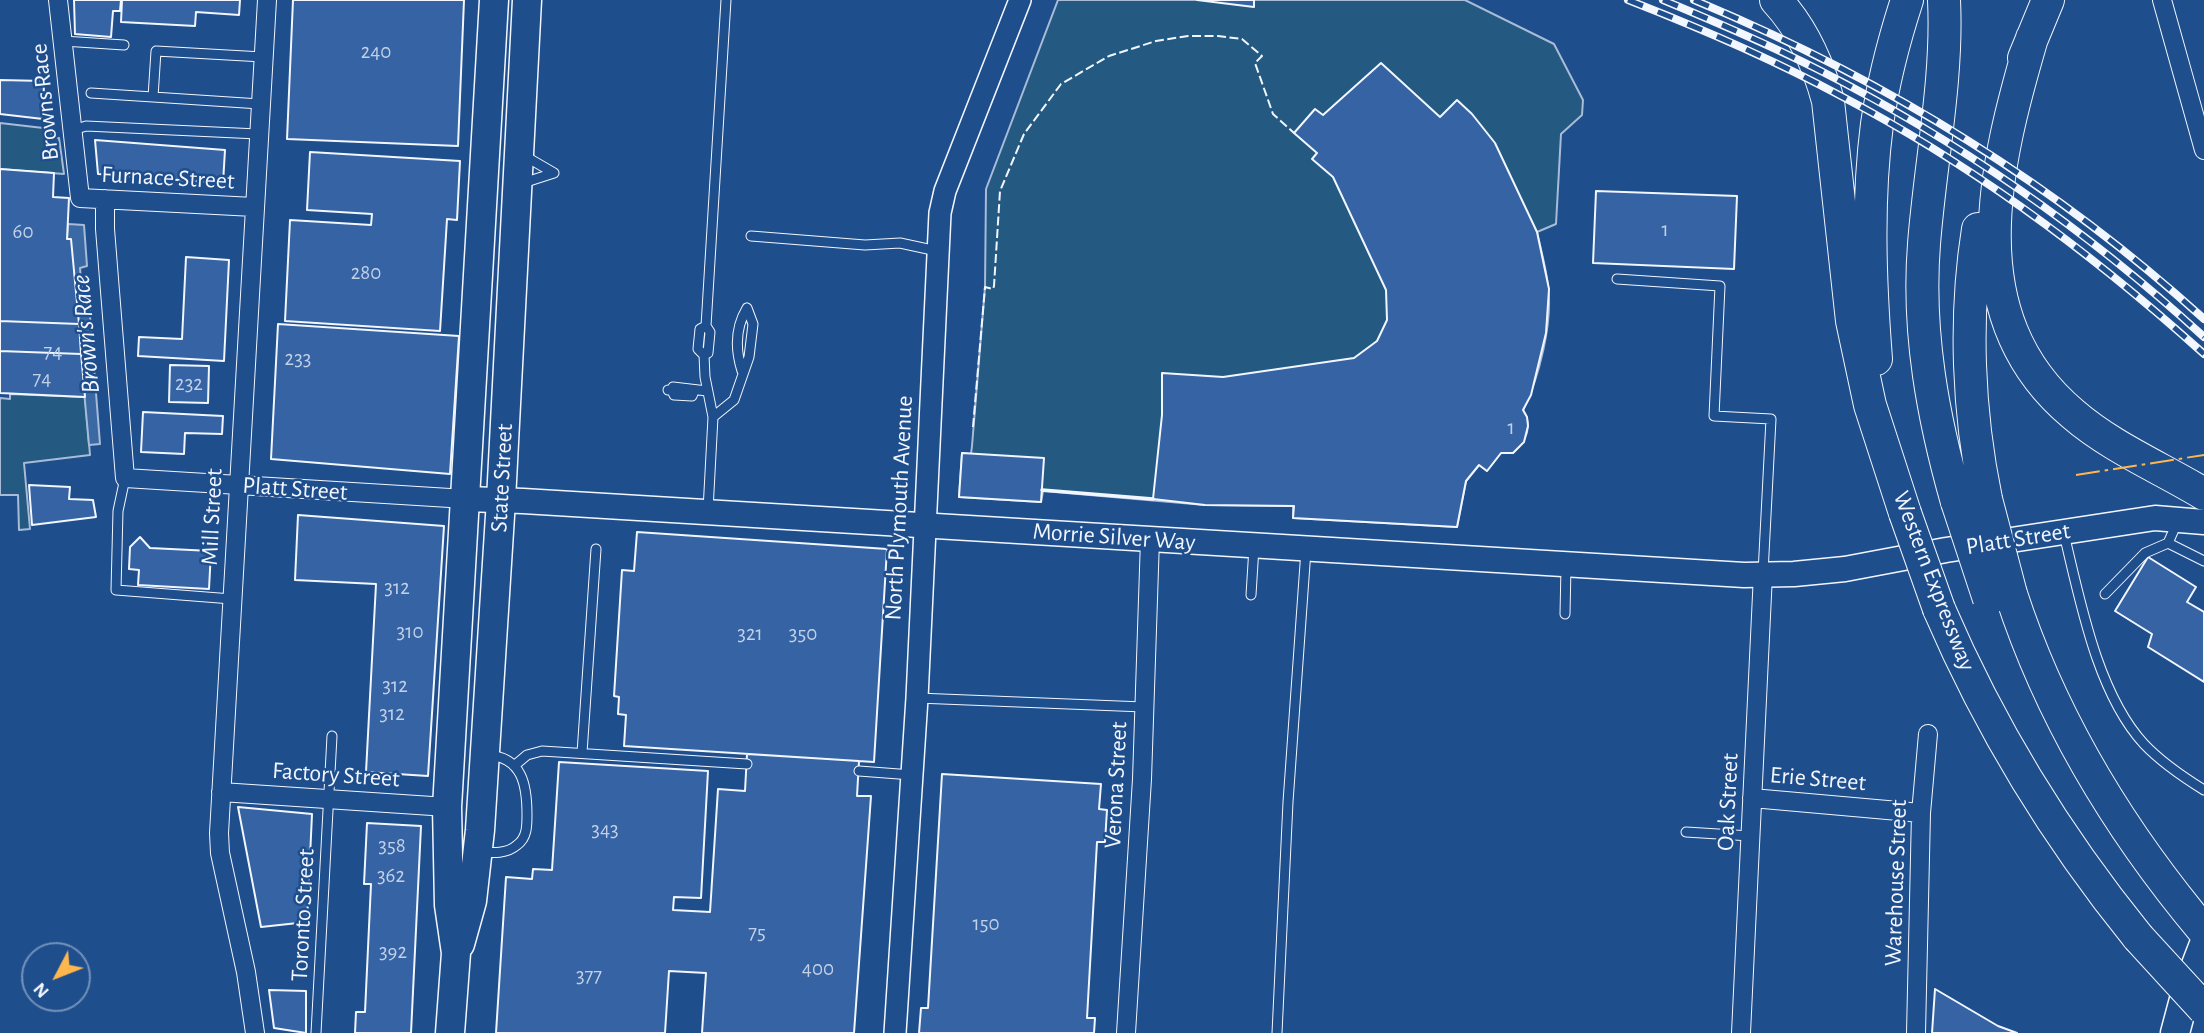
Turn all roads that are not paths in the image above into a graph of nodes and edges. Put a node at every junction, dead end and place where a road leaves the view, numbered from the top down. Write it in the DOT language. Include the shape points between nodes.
graph roads {
  1 [pos="58,0"];
  2 [pos="267,0"];
  3 [pos="494,0"];
  4 [pos="527,0"];
  5 [pos="726,0"];
  6 [pos="1020,0"];
  7 [pos="1776,0"];
  8 [pos="1907,0"];
  9 [pos="1944,0"];
  10 [pos="2048,0"];
  11 [pos="2162,0"];
  12 [pos="2032,38"];
  13 [pos="63,41"];
  14 [pos="124,45"];
  15 [pos="263,57"];
  16 [pos="91,93"];
  17 [pos="153,97"];
  18 [pos="260,104"];
  19 [pos="73,130"];
  20 [pos="258,134"];
  21 [pos="2204,150"];
  22 [pos="80,198"];
  23 [pos="105,200"];
  24 [pos="254,207"];
  25 [pos="751,236"];
  26 [pos="938,251"];
  27 [pos="1618,279"];
  28 [pos="742,371"];
  29 [pos="670,390"];
  30 [pos="708,391"];
  31 [pos="713,417"];
  32 [pos="125,478"];
  33 [pos="238,486"];
  34 [pos="466,499"];
  35 [pos="501,500"];
  36 [pos="1971,501"];
  37 [pos="708,512"];
  38 [pos="1905,513"];
  39 [pos="2194,513"];
  40 [pos="925,524"];
  41 [pos="2063,533"];
  42 [pos="1150,539"];
  43 [pos="2168,543"];
  44 [pos="1254,546"];
  45 [pos="1306,548"];
  46 [pos="596,549"];
  47 [pos="2204,561"];
  48 [pos="1566,565"];
  49 [pos="1763,574"];
  50 [pos="2105,594"];
  51 [pos="1251,595"];
  52 [pos="232,598"];
  53 [pos="1565,614"];
  54 [pos="917,698"];
  55 [pos="1144,707"];
  56 [pos="1928,734"];
  57 [pos="332,736"];
  58 [pos="582,753"];
  59 [pos="485,755"];
  60 [pos="747,764"];
  61 [pos="514,766"];
  62 [pos="859,771"];
  63 [pos="912,775"];
  64 [pos="2204,790"];
  65 [pos="221,792"];
  66 [pos="1752,798"];
  67 [pos="329,799"];
  68 [pos="447,807"];
  69 [pos="1921,813"];
  70 [pos="1686,832"];
  71 [pos="1750,836"];
  72 [pos="479,852"];
  73 [pos="2204,932"];
  74 [pos="2204,944"];
  75 [pos="456,953"];
  76 [pos="2204,1009"];
  77 [pos="255,1033"];
  78 [pos="316,1033"];
  79 [pos="450,1033"];
  80 [pos="895,1033"];
  81 [pos="1126,1033"];
  82 [pos="1277,1033"];
  83 [pos="1741,1033"];
  84 [pos="1916,1033"];
  85 [pos="2175,1033"];
  1 -- 13 [label="street, Browns Race"];
  2 -- 15 [label="street, Mill Street"];
  3 -- 34 [label="main road, State Street"];
  4 -- 35 [label="main road, State Street"];
  5 -- 30 [label="lane" via="706,326 710,332 704,355"];
  6 -- 26 [label="street, North Plymouth Avenue" via="945,191"];
  7 -- 38 [label="highway" via="1806,41 1828,101 1852,321 1873,415"];
  8 -- 38 [label="highway, Western Expressway" via="1878,121 1871,249 1879,391"];
  9 -- 36 [label="highway" via="1923,246 1923,305 1930,386 1943,451"];
  10 -- 12 [label="highway"];
  11 -- 21 [label="street"];
  12 -- 36 [label="highway" via="2008,102 1982,203 1973,272 1971,376 1977,446"];
  12 -- 39 [label="highway" via="1995,207 1994,262 2006,317 2036,375 2070,412"];
  13 -- 14 [label="lane"];
  13 -- 19 [label="street, Browns Race"];
  15 -- 17 [label="lane" via="156,51"];
  15 -- 18 [label="street, Mill Street"];
  16 -- 17 [label="lane"];
  17 -- 18 [label="lane"];
  18 -- 20 [label="street, Mill Street"];
  19 -- 20 [label="lane" via="86,126"];
  19 -- 22 [label="street, Browns Race"];
  20 -- 24 [label="street, Mill Street"];
  22 -- 23 [label="street, Furnace Street"];
  23 -- 24 [label="street, Furnace Street"];
  23 -- 32 [label="street"];
  24 -- 33 [label="street, Mill Street"];
  25 -- 26 [label="lane" via="865,245 900,243"];
  26 -- 40 [label="street, North Plymouth Avenue"];
  27 -- 49 [label="lane" via="1720,286 1714,416 1771,419"];
  28 -- 28 [label="lane" via="749,357 753,324 747,308 739,322 737,354"];
  28 -- 31 [label="lane" via="734,400"];
  29 -- 30 [label="lane"];
  30 -- 31 [label="lane"];
  31 -- 37 [label="lane"];
  32 -- 33 [label="street, Platt Street"];
  32 -- 52 [label="lane" via="118,511 116,590"];
  33 -- 34 [label="street, Platt Street"];
  33 -- 52 [label="street, Mill Street"];
  34 -- 35 [label="main road, Morrie Silver Way"];
  34 -- 68 [label="main road, State Street"];
  35 -- 37 [label="main road, Morrie Silver Way"];
  35 -- 59 [label="main road, State Street"];
  36 -- 73 [label="highway, bridge" via="2015,661 2096,795"];
  37 -- 40 [label="main road, Morrie Silver Way"];
  38 -- 76 [label="highway, Western Expressway, bridge" via="1939,609 1980,698 2026,780 2083,867 2138,937"];
  39 -- 41 [label="main road, Platt Street"];
  39 -- 43 [label="lane"];
  40 -- 42 [label="main road, Morrie Silver Way"];
  40 -- 54 [label="street, North Plymouth Avenue"];
  41 -- 49 [label="main road, Platt Street" via="1845,569"];
  41 -- 64 [label="lane" via="2087,629 2126,718 2144,744"];
  42 -- 44 [label="main road, Morrie Silver Way"];
  42 -- 55 [label="street, Verona Street"];
  43 -- 47 [label="lane"];
  43 -- 50 [label="lane" via="2145,553"];
  44 -- 45 [label="main road, Morrie Silver Way"];
  44 -- 51 [label="lane"];
  45 -- 48 [label="main road, Morrie Silver Way"];
  45 -- 82 [label="lane"];
  46 -- 58 [label="lane"];
  48 -- 49 [label="main road, Morrie Silver Way"];
  48 -- 53 [label="lane"];
  49 -- 66 [label="street, Oak Street"];
  52 -- 65 [label="street, Mill Street"];
  54 -- 55 [label="lane"];
  54 -- 63 [label="street, North Plymouth Avenue"];
  55 -- 81 [label="street, Verona Street"];
  56 -- 69 [label="street, Warehouse Street"];
  57 -- 67 [label="lane, Toronto Street"];
  58 -- 60 [label="lane"];
  58 -- 61 [label="lane" via="532,752"];
  59 -- 61 [label="lane"];
  59 -- 72 [label="main road, State Street"];
  61 -- 72 [label="lane" via="527,788 526,834 519,845 507,850"];
  62 -- 63 [label="lane"];
  63 -- 80 [label="street, North Plymouth Avenue"];
  65 -- 67 [label="street, Factory Street"];
  65 -- 77 [label="street, Mill Street" via="220,853"];
  66 -- 69 [label="street, Erie Street"];
  66 -- 71 [label="street, Oak Street"];
  67 -- 68 [label="street, Factory Street"];
  67 -- 78 [label="lane, Toronto Street"];
  68 -- 75 [label="main road, State Street" via="449,905"];
  69 -- 84 [label="street, Warehouse Street"];
  70 -- 71 [label="lane"];
  71 -- 83 [label="street, Oak Street"];
  72 -- 75 [label="main road, State Street" via="469,912"];
  74 -- 85 [label="main road"];
  75 -- 79 [label="main road, State Street"];
}
